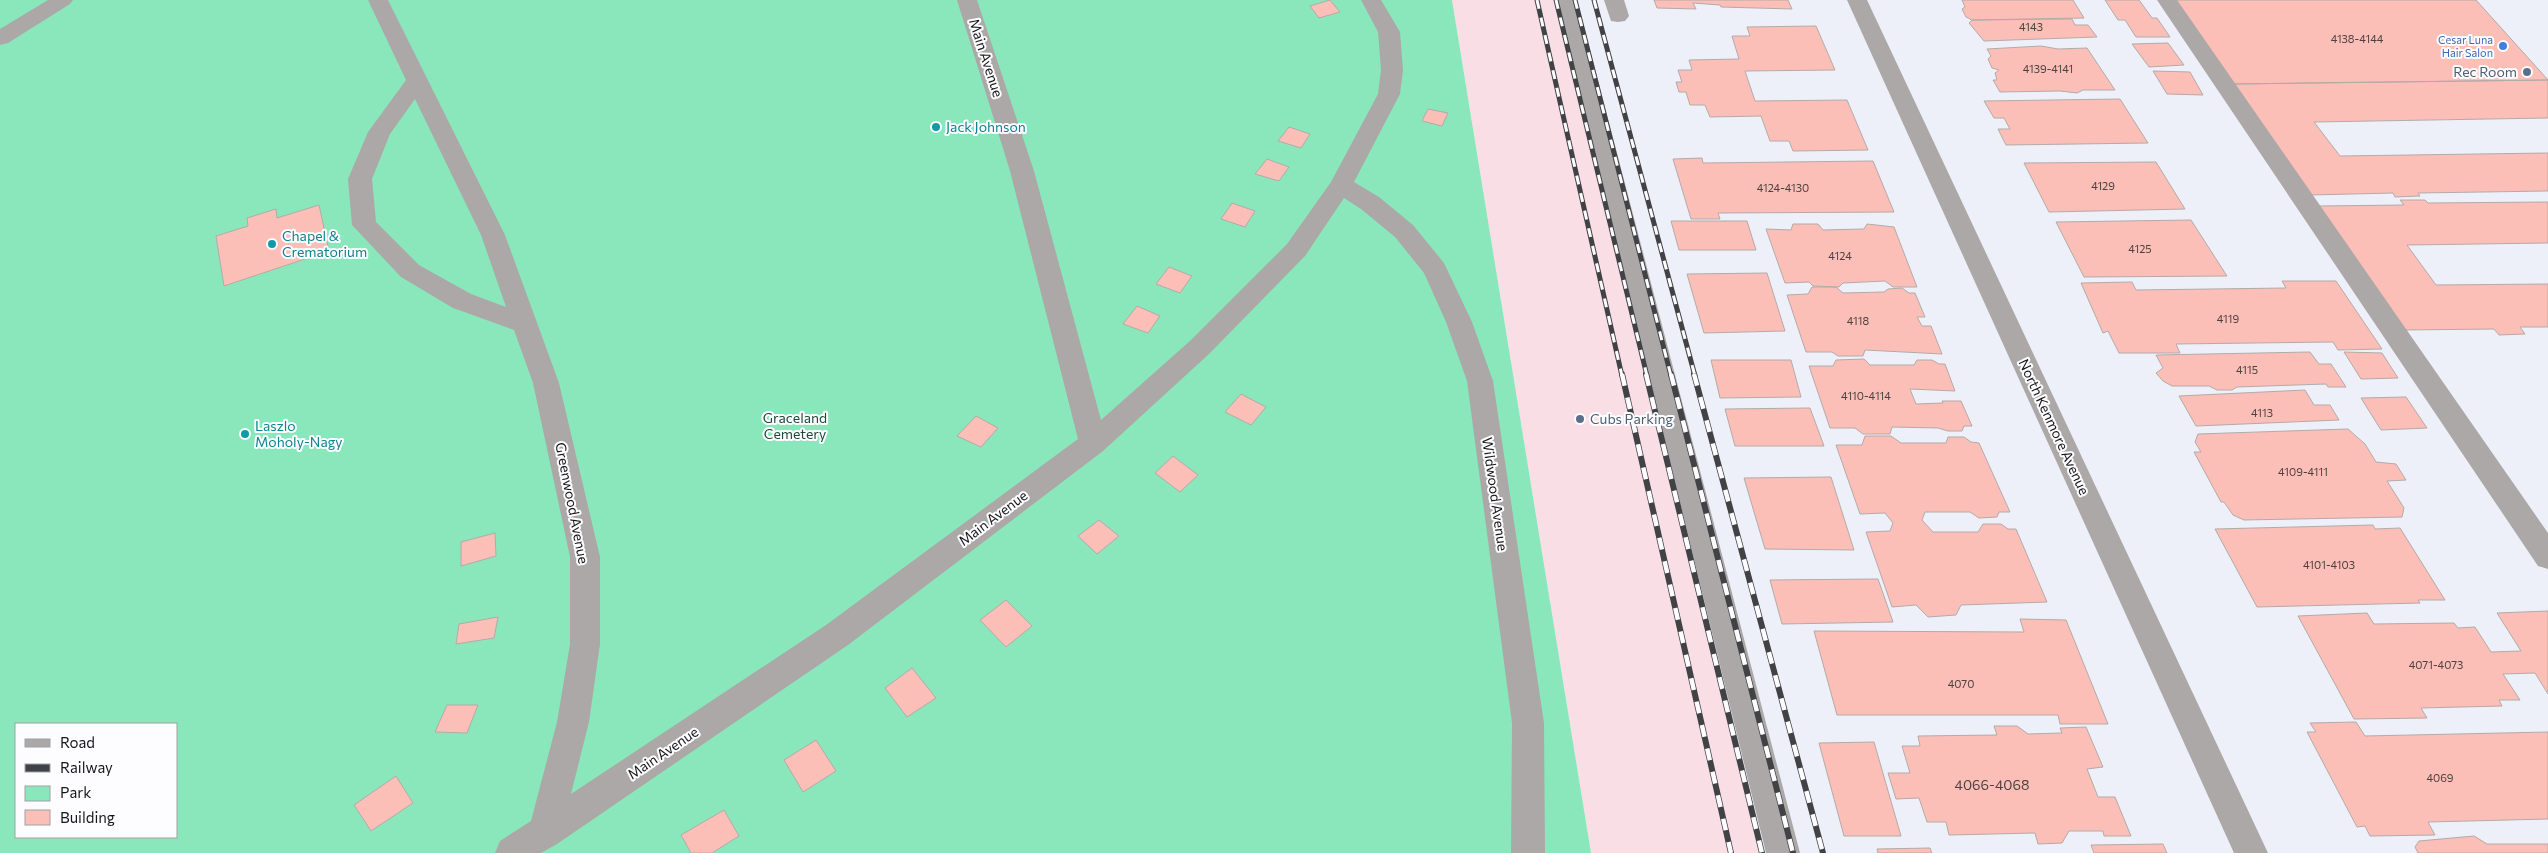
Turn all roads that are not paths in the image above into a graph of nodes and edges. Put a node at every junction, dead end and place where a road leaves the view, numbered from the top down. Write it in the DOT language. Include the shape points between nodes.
graph roads {
  1 [pos="63,0"];
  2 [pos="378,0"];
  3 [pos="967,0"];
  4 [pos="1371,0"];
  5 [pos="1567,0"];
  6 [pos="1857,0"];
  7 [pos="2167,0"];
  8 [pos="0,38"];
  9 [pos="417,80"];
  10 [pos="1341,185"];
  11 [pos="525,324"];
  12 [pos="1093,443"];
  13 [pos="2548,557"];
  14 [pos="545,832"];
  15 [pos="512,853"];
  16 [pos="1528,853"];
  17 [pos="1783,853"];
  18 [pos="2251,853"];
  1 -- 8 [label="street"];
  2 -- 9 [label="street, Greenwood Avenue"];
  3 -- 12 [label="street, Main Avenue" via="1022,171"];
  4 -- 10 [label="street" via="1389,32 1392,70 1389,94"];
  5 -- 17 [label="street"];
  6 -- 18 [label="street, North Kenmore Avenue"];
  7 -- 13 [label="street"];
  9 -- 11 [label="street, Greenwood Avenue" via="493,235"];
  9 -- 11 [label="street" via="379,132 360,179 364,225 410,272 462,302"];
  10 -- 12 [label="street" via="1296,250 1200,347"];
  10 -- 16 [label="street, Wildwood Avenue" via="1370,203 1404,231 1434,270 1460,322 1480,380 1528,723"];
  11 -- 14 [label="street, Greenwood Avenue" via="546,383 585,557 586,644 573,722"];
  12 -- 14 [label="street, Main Avenue" via="837,636"];
  14 -- 15 [label="street, Main Avenue"];
}
